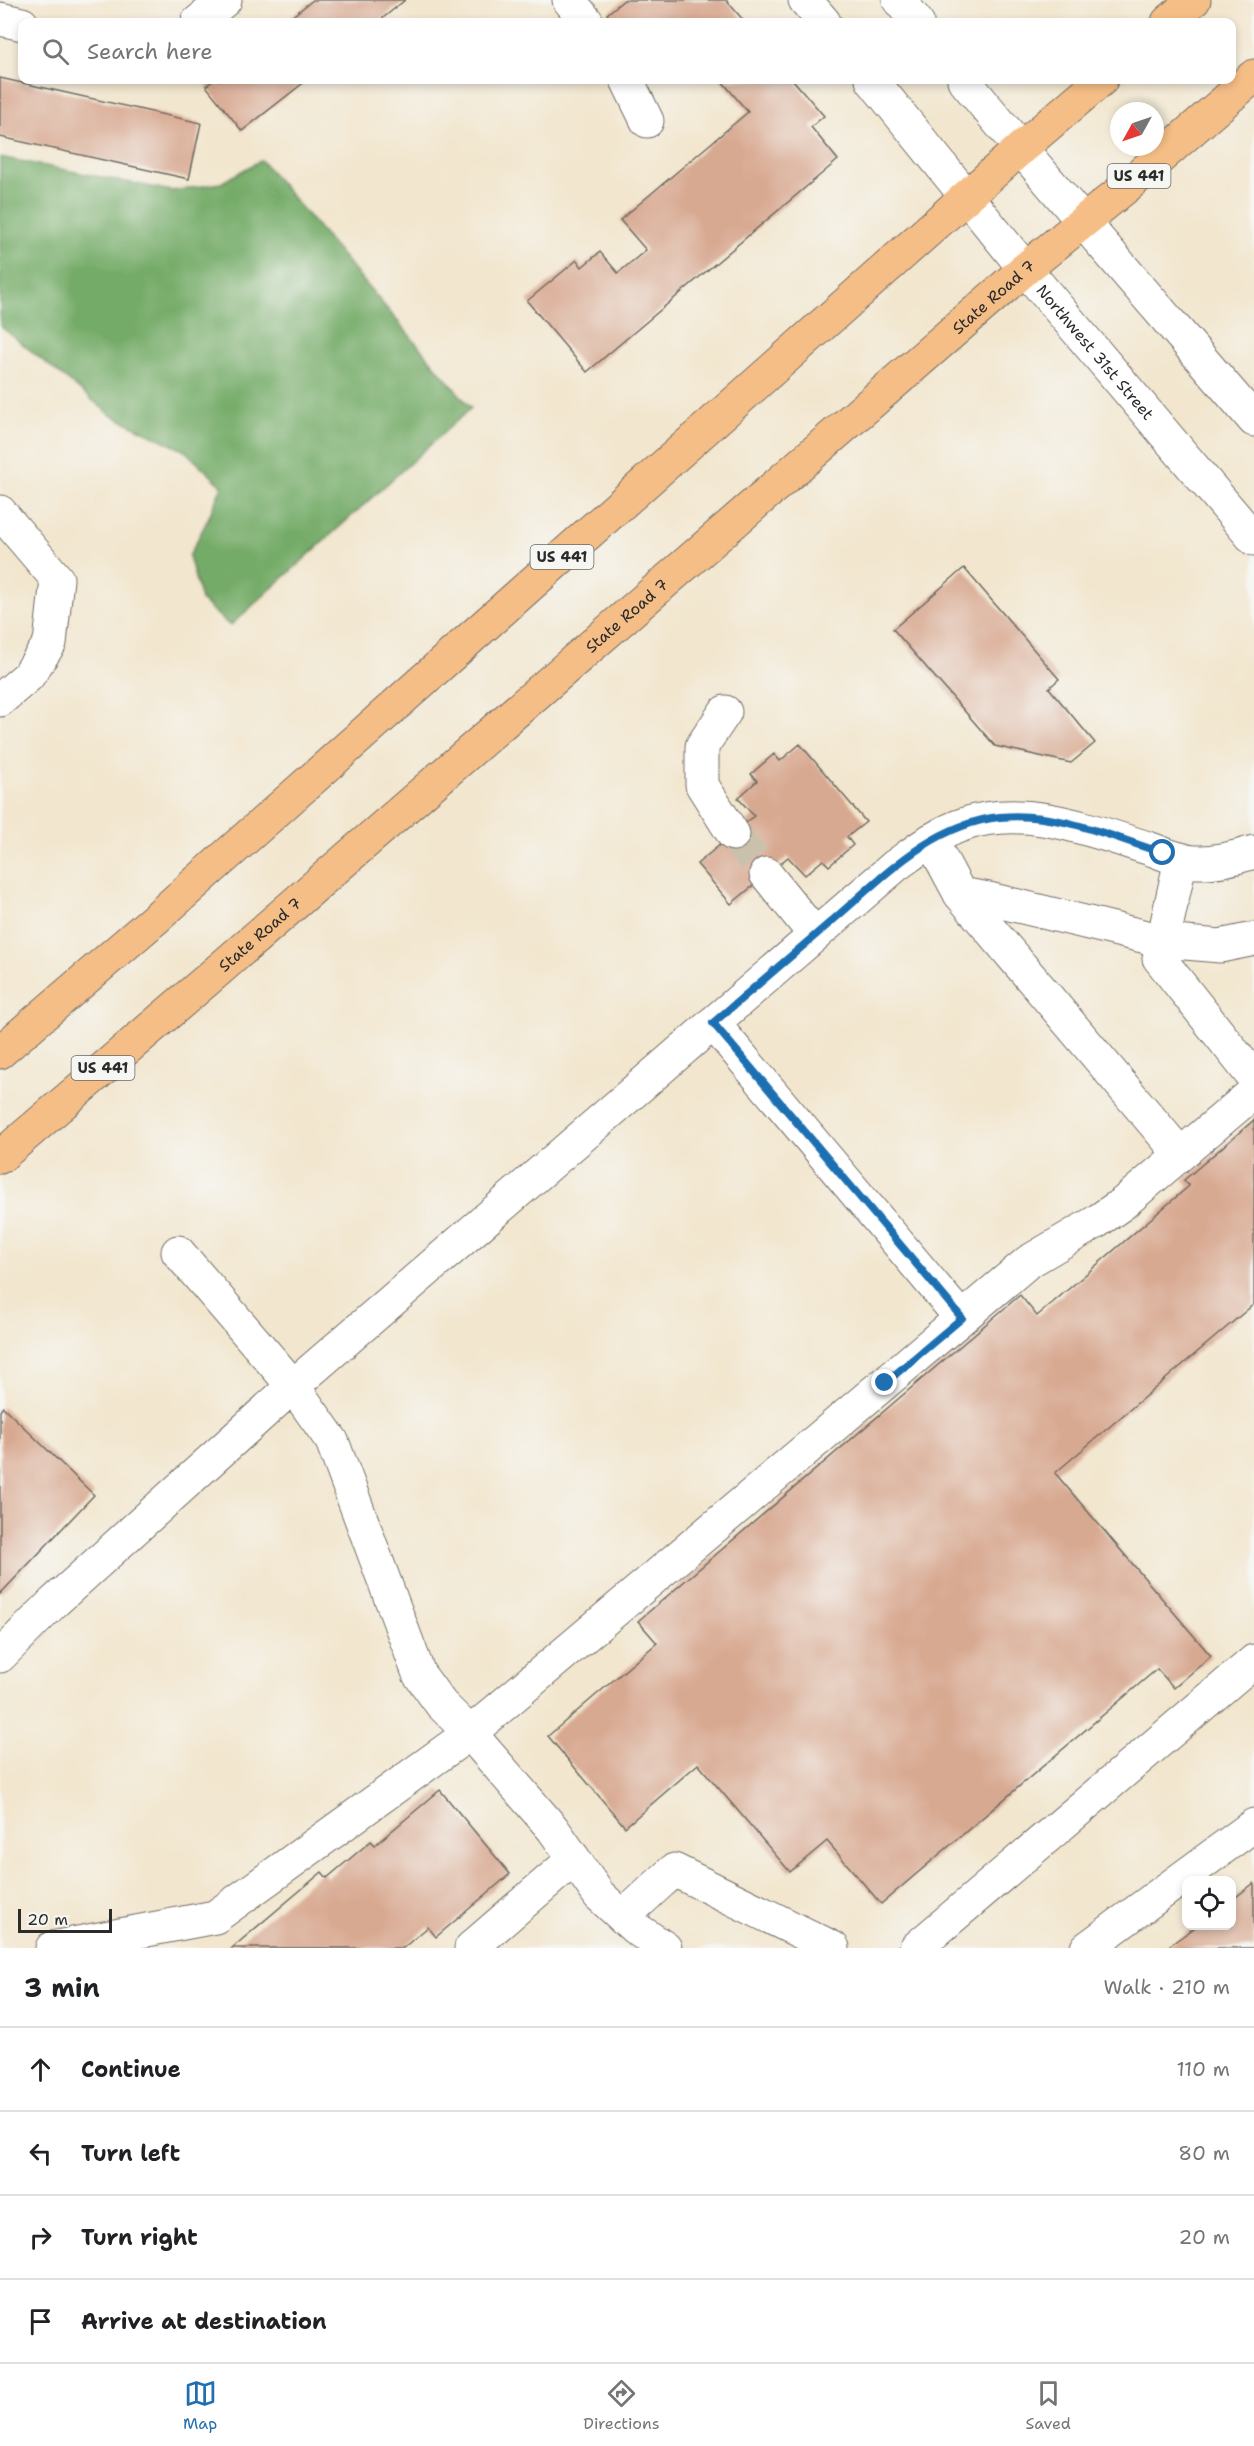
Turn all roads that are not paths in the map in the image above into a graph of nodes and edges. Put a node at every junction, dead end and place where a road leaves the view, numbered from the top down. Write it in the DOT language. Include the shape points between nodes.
graph roads {
  1 [pos="225,0"];
  2 [pos="569,0"];
  3 [pos="805,0"];
  4 [pos="899,0"];
  5 [pos="1194,0"];
  6 [pos="203,18"];
  7 [pos="584,18"];
  8 [pos="821,18"];
  9 [pos="914,18"];
  10 [pos="1173,18"];
  11 [pos="0,19"];
  12 [pos="18,23"];
  13 [pos="1254,76"];
  14 [pos="629,84"];
  15 [pos="875,84"];
  16 [pos="967,84"];
  17 [pos="1096,84"];
  18 [pos="1254,97"];
  19 [pos="647,120"];
  20 [pos="1193,130"];
  21 [pos="1020,149"];
  22 [pos="968,196"];
  23 [pos="1085,222"];
  24 [pos="1025,269"];
  25 [pos="1254,420"];
  26 [pos="0,512"];
  27 [pos="1254,539"];
  28 [pos="0,700"];
  29 [pos="725,712"];
  30 [pos="733,834"];
  31 [pos="1254,837"];
  32 [pos="931,840"];
  33 [pos="1242,856"];
  34 [pos="1181,859"];
  35 [pos="766,874"];
  36 [pos="960,894"];
  37 [pos="815,935"];
  38 [pos="1254,939"];
  39 [pos="1163,940"];
  40 [pos="713,1023"];
  41 [pos="0,1052"];
  42 [pos="1254,1078"];
  43 [pos="1254,1092"];
  44 [pos="1180,1154"];
  45 [pos="0,1156"];
  46 [pos="178,1252"];
  47 [pos="962,1318"];
  48 [pos="293,1386"];
  49 [pos="0,1656"];
  50 [pos="1254,1661"];
  51 [pos="470,1733"];
  52 [pos="1254,1825"];
  53 [pos="574,1860"];
  54 [pos="623,1917"];
  55 [pos="52,1948"];
  56 [pos="471,1948"];
  57 [pos="665,1948"];
  58 [pos="833,1948"];
  59 [pos="916,1948"];
  60 [pos="1087,1948"];
  1 -- 6 [label="street"];
  2 -- 7 [label="street"];
  3 -- 8 [label="street"];
  4 -- 9 [label="street"];
  5 -- 10 [label="main road"];
  11 -- 12 [label="street"];
  13 -- 20 [label="main road, State Road 7 / US 441"];
  14 -- 19 [label="street"];
  15 -- 22 [label="street, Northwest 31st Street"];
  16 -- 21 [label="street"];
  17 -- 21 [label="main road, US 441"];
  18 -- 20 [label="street"];
  20 -- 23 [label="main road, State Road 7 / US 441"];
  21 -- 22 [label="main road, US 441"];
  21 -- 23 [label="street"];
  22 -- 24 [label="street, Northwest 31st Street"];
  22 -- 41 [label="main road, US 441" via="155,919"];
  23 -- 24 [label="main road, State Road 7 / US 441"];
  23 -- 25 [label="street"];
  24 -- 27 [label="street, Northwest 31st Street"];
  24 -- 45 [label="main road, State Road 7 / US 441"];
  26 -- 28 [label="street" via="57,579 50,643 28,676"];
  29 -- 30 [label="street" via="702,746 702,785"];
  31 -- 33 [label="street"];
  32 -- 34 [label="street" via="964,824 1001,817 1039,817"];
  32 -- 36 [label="street"];
  32 -- 37 [label="street"];
  33 -- 34 [label="street" via="1194,863"];
  34 -- 39 [label="street"];
  35 -- 37 [label="street"];
  36 -- 39 [label="street"];
  36 -- 44 [label="street"];
  37 -- 40 [label="street"];
  38 -- 39 [label="street" via="1220,946"];
  39 -- 42 [label="street" via="1159,958"];
  40 -- 47 [label="street"];
  40 -- 48 [label="street"];
  43 -- 44 [label="street"];
  44 -- 47 [label="street" via="1122,1204 1028,1262"];
  46 -- 48 [label="street"];
  47 -- 51 [label="street"];
  48 -- 49 [label="street" via="53,1603"];
  48 -- 51 [label="street" via="332,1441 419,1674"];
  50 -- 59 [label="street"];
  51 -- 53 [label="street" via="553,1829"];
  51 -- 55 [label="street" via="215,1917"];
  52 -- 60 [label="street"];
  53 -- 54 [label="street" via="599,1895"];
  53 -- 56 [label="street"];
  54 -- 57 [label="street"];
  54 -- 58 [label="street" via="674,1870"];
}
